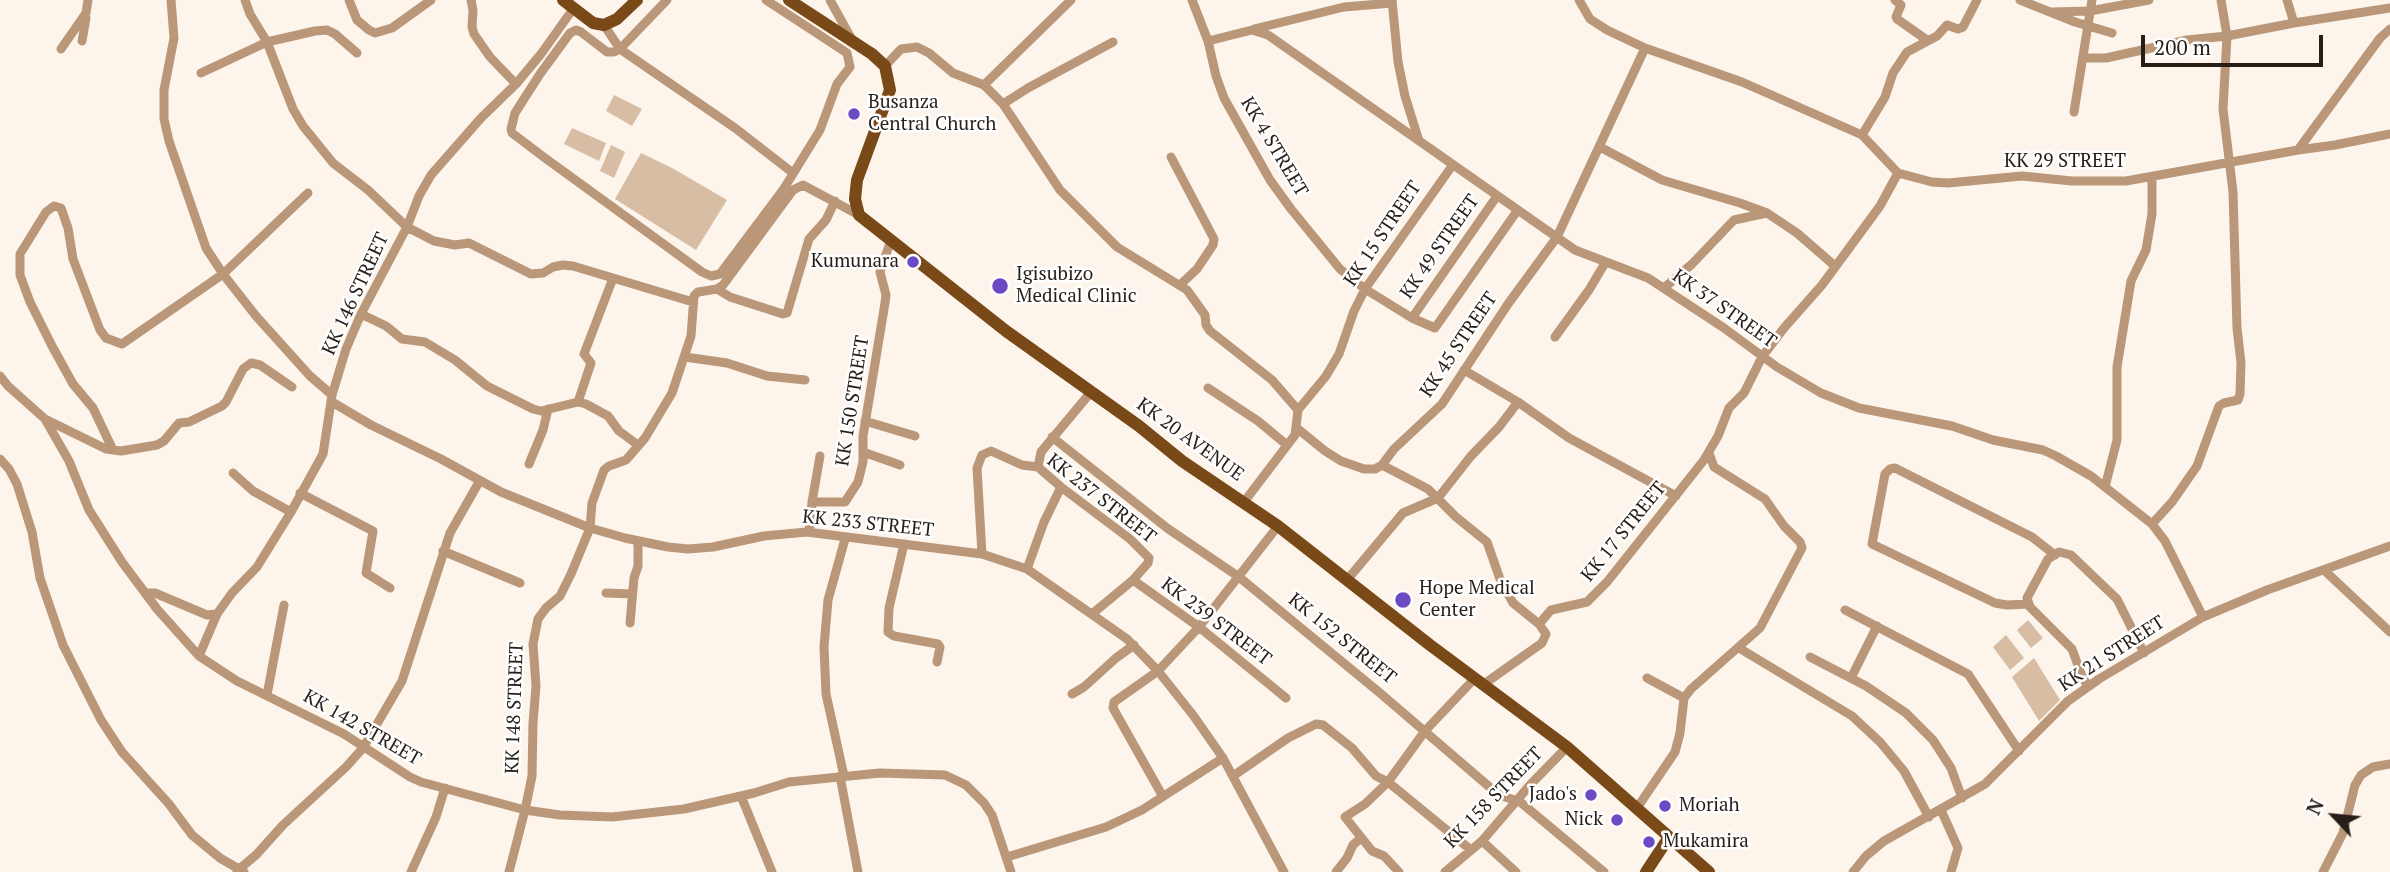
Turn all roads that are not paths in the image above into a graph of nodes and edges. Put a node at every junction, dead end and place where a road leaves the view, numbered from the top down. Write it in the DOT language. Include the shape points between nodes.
graph roads {
  1 [pos="88,0"];
  2 [pos="171,0"];
  3 [pos="245,0"];
  4 [pos="349,0"];
  5 [pos="431,0"];
  6 [pos="471,0"];
  7 [pos="637,0"];
  8 [pos="667,0"];
  9 [pos="766,0"];
  10 [pos="789,0"];
  11 [pos="830,0"];
  12 [pos="1071,0"];
  13 [pos="1192,0"];
  14 [pos="1579,0"];
  15 [pos="1895,0"];
  16 [pos="1977,0"];
  17 [pos="2020,0"];
  18 [pos="2092,0"];
  19 [pos="2149,0"];
  20 [pos="2221,0"];
  21 [pos="2287,0"];
  22 [pos="1392,2"];
  23 [pos="568,5"];
  24 [pos="2390,8"];
  25 [pos="2090,11"];
  26 [pos="2052,12"];
  27 [pos="86,13"];
  28 [pos="2294,23"];
  29 [pos="604,25"];
  30 [pos="2087,26"];
  31 [pos="2390,29"];
  32 [pos="1252,30"];
  33 [pos="2112,33"];
  34 [pos="2227,36"];
  35 [pos="1927,40"];
  36 [pos="82,41"];
  37 [pos="1208,41"];
  38 [pos="267,42"];
  39 [pos="853,42"];
  40 [pos="1113,42"];
  41 [pos="1645,48"];
  42 [pos="61,49"];
  43 [pos="620,49"];
  44 [pos="357,53"];
  45 [pos="2084,58"];
  46 [pos="885,66"];
  47 [pos="201,74"];
  48 [pos="516,85"];
  49 [pos="984,85"];
  50 [pos="1003,104"];
  51 [pos="2074,112"];
  52 [pos="2390,134"];
  53 [pos="1861,135"];
  54 [pos="1419,141"];
  55 [pos="1600,147"];
  56 [pos="2298,150"];
  57 [pos="1171,157"];
  58 [pos="2230,162"];
  59 [pos="1452,166"];
  60 [pos="793,173"];
  61 [pos="1898,173"];
  62 [pos="2152,178"];
  63 [pos="308,193"];
  64 [pos="1497,196"];
  65 [pos="835,201"];
  66 [pos="1517,211"];
  67 [pos="1767,213"];
  68 [pos="859,215"];
  69 [pos="407,227"];
  70 [pos="1557,237"];
  71 [pos="891,240"];
  72 [pos="1605,263"];
  73 [pos="1835,266"];
  74 [pos="223,274"];
  75 [pos="613,278"];
  76 [pos="1181,284"];
  77 [pos="1664,288"];
  78 [pos="717,289"];
  79 [pos="1365,289"];
  80 [pos="693,302"];
  81 [pos="361,314"];
  82 [pos="1412,318"];
  83 [pos="1555,337"];
  84 [pos="685,357"];
  85 [pos="1762,357"];
  86 [pos="1464,370"];
  87 [pos="0,376"];
  88 [pos="805,380"];
  89 [pos="292,387"];
  90 [pos="1208,388"];
  91 [pos="1091,392"];
  92 [pos="332,398"];
  93 [pos="578,402"];
  94 [pos="1518,402"];
  95 [pos="548,409"];
  96 [pos="1298,410"];
  97 [pos="45,419"];
  98 [pos="865,421"];
  99 [pos="1298,429"];
  100 [pos="915,436"];
  101 [pos="1052,437"];
  102 [pos="638,445"];
  103 [pos="1287,445"];
  104 [pos="113,450"];
  105 [pos="863,452"];
  106 [pos="1709,453"];
  107 [pos="820,456"];
  108 [pos="0,458"];
  109 [pos="529,464"];
  110 [pos="900,465"];
  111 [pos="1382,465"];
  112 [pos="1038,467"];
  113 [pos="233,473"];
  114 [pos="479,482"];
  115 [pos="1061,487"];
  116 [pos="2105,487"];
  117 [pos="300,493"];
  118 [pos="1675,496"];
  119 [pos="1438,498"];
  120 [pos="812,502"];
  121 [pos="1244,502"];
  122 [pos="291,512"];
  123 [pos="2152,524"];
  124 [pos="1278,526"];
  125 [pos="590,528"];
  126 [pos="807,532"];
  127 [pos="845,539"];
  128 [pos="638,541"];
  129 [pos="904,544"];
  130 [pos="2390,546"];
  131 [pos="443,551"];
  132 [pos="982,554"];
  133 [pos="2055,555"];
  134 [pos="1027,569"];
  135 [pos="2325,571"];
  136 [pos="1239,577"];
  137 [pos="1133,580"];
  138 [pos="1347,580"];
  139 [pos="520,583"];
  140 [pos="390,588"];
  141 [pos="147,593"];
  142 [pos="606,593"];
  143 [pos="632,594"];
  144 [pos="2029,604"];
  145 [pos="284,606"];
  146 [pos="1845,610"];
  147 [pos="217,614"];
  148 [pos="1092,614"];
  149 [pos="2203,617"];
  150 [pos="630,623"];
  151 [pos="1539,624"];
  152 [pos="1877,626"];
  153 [pos="1199,627"];
  154 [pos="2390,632"];
  155 [pos="1134,645"];
  156 [pos="1739,648"];
  157 [pos="2144,653"];
  158 [pos="198,656"];
  159 [pos="1810,657"];
  160 [pos="937,663"];
  161 [pos="1158,671"];
  162 [pos="1647,678"];
  163 [pos="1851,678"];
  164 [pos="1480,681"];
  165 [pos="2089,686"];
  166 [pos="1072,694"];
  167 [pos="267,695"];
  168 [pos="1286,698"];
  169 [pos="1684,698"];
  170 [pos="1425,731"];
  171 [pos="1567,747"];
  172 [pos="363,748"];
  173 [pos="2019,751"];
  174 [pos="1223,758"];
  175 [pos="2390,764"];
  176 [pos="842,776"];
  177 [pos="1233,776"];
  178 [pos="1388,782"];
  179 [pos="445,788"];
  180 [pos="1162,795"];
  181 [pos="741,796"];
  182 [pos="1962,798"];
  183 [pos="1519,801"];
  184 [pos="1637,808"];
  185 [pos="526,810"];
  186 [pos="1941,810"];
  187 [pos="1929,817"];
  188 [pos="1669,837"];
  189 [pos="1361,838"];
  190 [pos="1482,841"];
  191 [pos="1471,850"];
  192 [pos="1007,857"];
  193 [pos="240,871"];
  194 [pos="411,872"];
  195 [pos="509,872"];
  196 [pos="772,872"];
  197 [pos="858,872"];
  198 [pos="1011,872"];
  199 [pos="1284,872"];
  200 [pos="1336,872"];
  201 [pos="1399,872"];
  202 [pos="1445,872"];
  203 [pos="1516,872"];
  204 [pos="1604,872"];
  205 [pos="1646,872"];
  206 [pos="1709,872"];
  207 [pos="1853,872"];
  208 [pos="1951,872"];
  209 [pos="2323,872"];
  1 -- 27 [label="street"];
  2 -- 74 [label="street, KK 233 STREET" via="174,38 164,90 164,119 206,248"];
  3 -- 38 [label="street"];
  4 -- 5 [label="street" via="357,20 376,33 392,28"];
  6 -- 48 [label="street" via="474,34"];
  7 -- 29 [label="main road"];
  8 -- 43 [label="street"];
  9 -- 60 [label="street" via="840,48 851,63 836,86 820,130"];
  10 -- 39 [label="main road"];
  11 -- 39 [label="street"];
  12 -- 49 [label="street"];
  13 -- 37 [label="street, KK 4 STREET"];
  14 -- 41 [label="street" via="1590,19"];
  15 -- 35 [label="street" via="1901,5 1897,19"];
  16 -- 35 [label="street" via="1963,27 1947,25"];
  17 -- 26 [label="street"];
  18 -- 25 [label="street"];
  19 -- 25 [label="street"];
  20 -- 34 [label="street"];
  21 -- 28 [label="street"];
  22 -- 32 [label="street" via="1344,7"];
  22 -- 54 [label="street" via="1398,62"];
  23 -- 29 [label="main road" via="593,23"];
  23 -- 48 [label="street, KK 146 STREET" via="541,54"];
  24 -- 28 [label="street"];
  25 -- 26 [label="street"];
  25 -- 30 [label="street"];
  26 -- 30 [label="street"];
  27 -- 36 [label="street"];
  27 -- 42 [label="street"];
  28 -- 34 [label="street"];
  29 -- 43 [label="street"];
  30 -- 33 [label="street"];
  30 -- 45 [label="street"];
  31 -- 56 [label="street"];
  32 -- 37 [label="street"];
  32 -- 54 [label="street, KK 37 STREET" via="1268,35"];
  34 -- 45 [label="street"];
  34 -- 58 [label="street" via="2223,109"];
  35 -- 53 [label="street" via="1901,59 1885,97"];
  37 -- 79 [label="street, KK 4 STREET" via="1224,98 1270,180 1340,268"];
  38 -- 44 [label="street" via="327,30"];
  38 -- 47 [label="street"];
  38 -- 69 [label="street" via="293,109 308,133 333,163"];
  39 -- 46 [label="main road"];
  40 -- 50 [label="street"];
  41 -- 53 [label="street" via="1731,78"];
  41 -- 55 [label="street, KK 45 STREET"];
  43 -- 60 [label="street"];
  43 -- 60 [label="street" via="607,52 581,32 570,33 515,113 512,133 711,276 720,274 729,263"];
  45 -- 51 [label="street"];
  46 -- 49 [label="street" via="901,49 917,47 953,73"];
  46 -- 68 [label="main road" via="890,90 857,180"];
  48 -- 69 [label="street, KK 146 STREET" via="431,174"];
  49 -- 50 [label="street"];
  50 -- 76 [label="street" via="1060,190 1118,247"];
  52 -- 56 [label="street, KK 29 STREET"];
  53 -- 61 [label="street"];
  54 -- 59 [label="street, KK 37 STREET"];
  55 -- 67 [label="street" via="1662,180"];
  55 -- 70 [label="street, KK 45 STREET"];
  56 -- 58 [label="street, KK 29 STREET"];
  57 -- 76 [label="street" via="1214,239 1197,269"];
  58 -- 62 [label="street, KK 29 STREET"];
  58 -- 123 [label="street" via="2239,397 2219,406 2197,466"];
  59 -- 64 [label="street, KK 37 STREET"];
  59 -- 79 [label="street, KK 15 STREET"];
  61 -- 62 [label="street, KK 29 STREET" via="1948,183 2009,177 2072,181"];
  61 -- 73 [label="street, KK 17 STREET" via="1883,202"];
  62 -- 116 [label="street" via="2146,250 2130,288 2117,367 2117,440"];
  63 -- 74 [label="street"];
  64 -- 66 [label="street, KK 37 STREET"];
  64 -- 82 [label="street, KK 49 STREET"];
  65 -- 68 [label="street"];
  65 -- 78 [label="street" via="803,185 793,190"];
  65 -- 78 [label="street" via="809,239 787,313"];
  66 -- 70 [label="street, KK 37 STREET"];
  66 -- 82 [label="street" via="1437,326"];
  67 -- 73 [label="street"];
  67 -- 77 [label="street" via="1734,220"];
  68 -- 71 [label="main road, KK 20 AVENUE"];
  69 -- 75 [label="street" via="434,241 474,245 531,274 563,265"];
  69 -- 81 [label="street, KK 146 STREET"];
  70 -- 72 [label="street, KK 37 STREET"];
  70 -- 86 [label="street, KK 45 STREET"];
  71 -- 91 [label="main road, KK 20 AVENUE"];
  71 -- 98 [label="street, KK 150 STREET" via="880,272 886,303"];
  72 -- 77 [label="street, KK 37 STREET"];
  72 -- 83 [label="street"];
  73 -- 85 [label="street, KK 17 STREET"];
  74 -- 92 [label="street, KK 233 STREET"];
  74 -- 104 [label="street" via="122,344 106,338 100,330 61,208 51,207 29,237 19,265 30,302"];
  75 -- 80 [label="street"];
  75 -- 93 [label="street" via="584,354 590,363"];
  76 -- 96 [label="street" via="1195,297 1210,331 1272,380"];
  77 -- 85 [label="street, KK 37 STREET"];
  78 -- 80 [label="street" via="698,292"];
  79 -- 82 [label="street, KK 4 STREET"];
  79 -- 96 [label="street, KK 15 STREET" via="1339,354"];
  80 -- 84 [label="street, KK 148 STREET"];
  81 -- 92 [label="street, KK 146 STREET"];
  81 -- 95 [label="street" via="402,339 425,342 487,386 524,405"];
  84 -- 88 [label="street"];
  84 -- 102 [label="street, KK 148 STREET" via="671,393"];
  85 -- 106 [label="street, KK 17 STREET" via="1744,393 1729,408"];
  85 -- 116 [label="street, KK 37 STREET" via="1838,401 2043,450"];
  86 -- 94 [label="street"];
  86 -- 111 [label="street, KK 45 STREET" via="1436,411"];
  87 -- 97 [label="street, KK 142 STREET"];
  89 -- 104 [label="street" via="251,363 222,406 179,423 157,445"];
  90 -- 103 [label="street"];
  91 -- 101 [label="street"];
  91 -- 121 [label="main road, KK 20 AVENUE"];
  92 -- 114 [label="street, KK 233 STREET" via="371,425"];
  92 -- 117 [label="street, KK 146 STREET" via="323,454"];
  93 -- 95 [label="street"];
  93 -- 102 [label="street" via="608,416"];
  94 -- 118 [label="street" via="1569,438"];
  94 -- 119 [label="street"];
  95 -- 109 [label="street"];
  96 -- 99 [label="street"];
  97 -- 104 [label="street"];
  97 -- 141 [label="street, KK 142 STREET" via="89,510"];
  98 -- 100 [label="street"];
  98 -- 105 [label="street, KK 150 STREET"];
  99 -- 103 [label="street"];
  99 -- 111 [label="street" via="1325,452 1349,464 1375,469"];
  101 -- 112 [label="street" via="1041,452"];
  101 -- 136 [label="street, KK 152 STREET" via="1167,528"];
  102 -- 125 [label="street, KK 148 STREET" via="626,460 604,470 592,503"];
  103 -- 121 [label="street"];
  105 -- 110 [label="street"];
  105 -- 120 [label="street, KK 150 STREET" via="858,482 845,502"];
  106 -- 118 [label="street, KK 17 STREET"];
  106 -- 156 [label="street" via="1714,467 1765,499 1803,546 1760,628"];
  107 -- 120 [label="street"];
  108 -- 193 [label="street" via="17,484 63,645 100,720 192,835"];
  111 -- 119 [label="street"];
  112 -- 115 [label="street, KK 237 STREET"];
  112 -- 132 [label="street, KK 237 STREET" via="991,451 982,455 977,468"];
  113 -- 122 [label="street" via="253,491"];
  114 -- 125 [label="street, KK 233 STREET"];
  114 -- 131 [label="street"];
  115 -- 134 [label="street"];
  115 -- 137 [label="street, KK 237 STREET" via="1149,556"];
  116 -- 123 [label="street, KK 37 STREET"];
  117 -- 122 [label="street, KK 146 STREET"];
  117 -- 140 [label="street" via="373,531 366,573"];
  118 -- 151 [label="street, KK 17 STREET" via="1596,596 1569,608 1555,607"];
  119 -- 138 [label="street" via="1403,513"];
  119 -- 151 [label="street" via="1487,542 1513,603"];
  120 -- 126 [label="street"];
  121 -- 124 [label="main road, KK 20 AVENUE"];
  122 -- 147 [label="street, KK 146 STREET" via="257,567"];
  123 -- 149 [label="street, KK 37 STREET"];
  124 -- 136 [label="street"];
  124 -- 138 [label="main road, KK 20 AVENUE"];
  125 -- 128 [label="street, KK 233 STREET"];
  125 -- 185 [label="street, KK 148 STREET" via="565,587 542,612 534,636 533,758"];
  126 -- 127 [label="street, KK 233 STREET"];
  126 -- 128 [label="street, KK 233 STREET" via="688,549"];
  127 -- 129 [label="street, KK 233 STREET"];
  127 -- 176 [label="street" via="828,600 824,647 826,694"];
  128 -- 143 [label="street"];
  129 -- 132 [label="street, KK 233 STREET"];
  129 -- 160 [label="street" via="888,632 938,644"];
  130 -- 135 [label="street, KK 21 STREET"];
  131 -- 139 [label="street"];
  131 -- 172 [label="street" via="402,681"];
  132 -- 134 [label="street, KK 233 STREET"];
  133 -- 144 [label="street" via="2037,578 2027,598"];
  133 -- 144 [label="street" via="2032,537 1895,467 1885,474 1872,544 1995,603"];
  133 -- 157 [label="street" via="2071,555 2117,599"];
  134 -- 148 [label="street, KK 233 STREET"];
  135 -- 149 [label="street, KK 21 STREET"];
  135 -- 154 [label="street"];
  136 -- 153 [label="street"];
  136 -- 170 [label="street, KK 152 STREET"];
  137 -- 148 [label="street, KK 239 STREET"];
  137 -- 153 [label="street, KK 239 STREET"];
  138 -- 164 [label="main road, KK 20 AVENUE"];
  141 -- 147 [label="street" via="207,615"];
  141 -- 158 [label="street, KK 142 STREET"];
  142 -- 143 [label="street"];
  143 -- 150 [label="street"];
  144 -- 165 [label="street" via="2072,649"];
  145 -- 167 [label="street"];
  146 -- 152 [label="street"];
  147 -- 158 [label="street, KK 146 STREET"];
  148 -- 155 [label="street, KK 233 STREET"];
  149 -- 157 [label="street, KK 21 STREET"];
  151 -- 164 [label="street" via="1546,634 1542,643"];
  152 -- 163 [label="street"];
  152 -- 173 [label="street" via="1968,674"];
  153 -- 161 [label="street"];
  153 -- 168 [label="street, KK 239 STREET"];
  155 -- 161 [label="street, KK 233 STREET"];
  155 -- 166 [label="street"];
  156 -- 169 [label="street"];
  156 -- 187 [label="street" via="1852,716 1904,771"];
  157 -- 165 [label="street, KK 21 STREET"];
  158 -- 167 [label="street, KK 142 STREET"];
  159 -- 163 [label="street"];
  161 -- 174 [label="street, KK 233 STREET"];
  161 -- 180 [label="street" via="1113,706"];
  162 -- 169 [label="street"];
  163 -- 182 [label="street" via="1906,713 1933,740 1951,768"];
  164 -- 170 [label="street"];
  164 -- 171 [label="main road, KK 20 AVENUE"];
  165 -- 173 [label="street, KK 21 STREET"];
  167 -- 172 [label="street, KK 142 STREET"];
  169 -- 184 [label="street" via="1675,752"];
  170 -- 178 [label="street"];
  170 -- 183 [label="street, KK 152 STREET" via="1493,790"];
  171 -- 183 [label="street, KK 158 STREET"];
  171 -- 184 [label="main road, KK 20 AVENUE"];
  172 -- 179 [label="street, KK 142 STREET" via="411,777"];
  172 -- 193 [label="street"];
  173 -- 182 [label="street, KK 21 STREET" via="1985,784"];
  174 -- 177 [label="street, KK 233 STREET"];
  174 -- 180 [label="street"];
  175 -- 209 [label="street" via="2361,775 2343,833"];
  176 -- 181 [label="street, KK 142 STREET" via="789,782"];
  176 -- 192 [label="street, KK 142 STREET" via="906,772 954,778 984,803"];
  176 -- 197 [label="street"];
  177 -- 178 [label="street" via="1288,737 1320,724"];
  177 -- 199 [label="street, KK 233 STREET"];
  178 -- 189 [label="street" via="1345,816"];
  178 -- 191 [label="street"];
  179 -- 185 [label="street, KK 142 STREET"];
  179 -- 194 [label="street"];
  180 -- 192 [label="street" via="1106,827"];
  181 -- 185 [label="street, KK 142 STREET" via="684,809 612,817"];
  181 -- 196 [label="street"];
  182 -- 186 [label="street, KK 21 STREET"];
  183 -- 190 [label="street, KK 158 STREET"];
  183 -- 204 [label="street, KK 152 STREET"];
  184 -- 188 [label="main road, KK 20 AVENUE"];
  185 -- 195 [label="street, KK 148 STREET"];
  186 -- 187 [label="street, KK 21 STREET"];
  186 -- 208 [label="street" via="1958,848"];
  187 -- 207 [label="street, KK 21 STREET" via="1875,847"];
  188 -- 205 [label="main road"];
  188 -- 206 [label="main road, KK 20 AVENUE"];
  189 -- 200 [label="street"];
  189 -- 201 [label="street"];
  190 -- 191 [label="street, KK 158 STREET"];
  190 -- 203 [label="street"];
  191 -- 202 [label="street, KK 158 STREET"];
  192 -- 198 [label="street, KK 142 STREET"];
}
